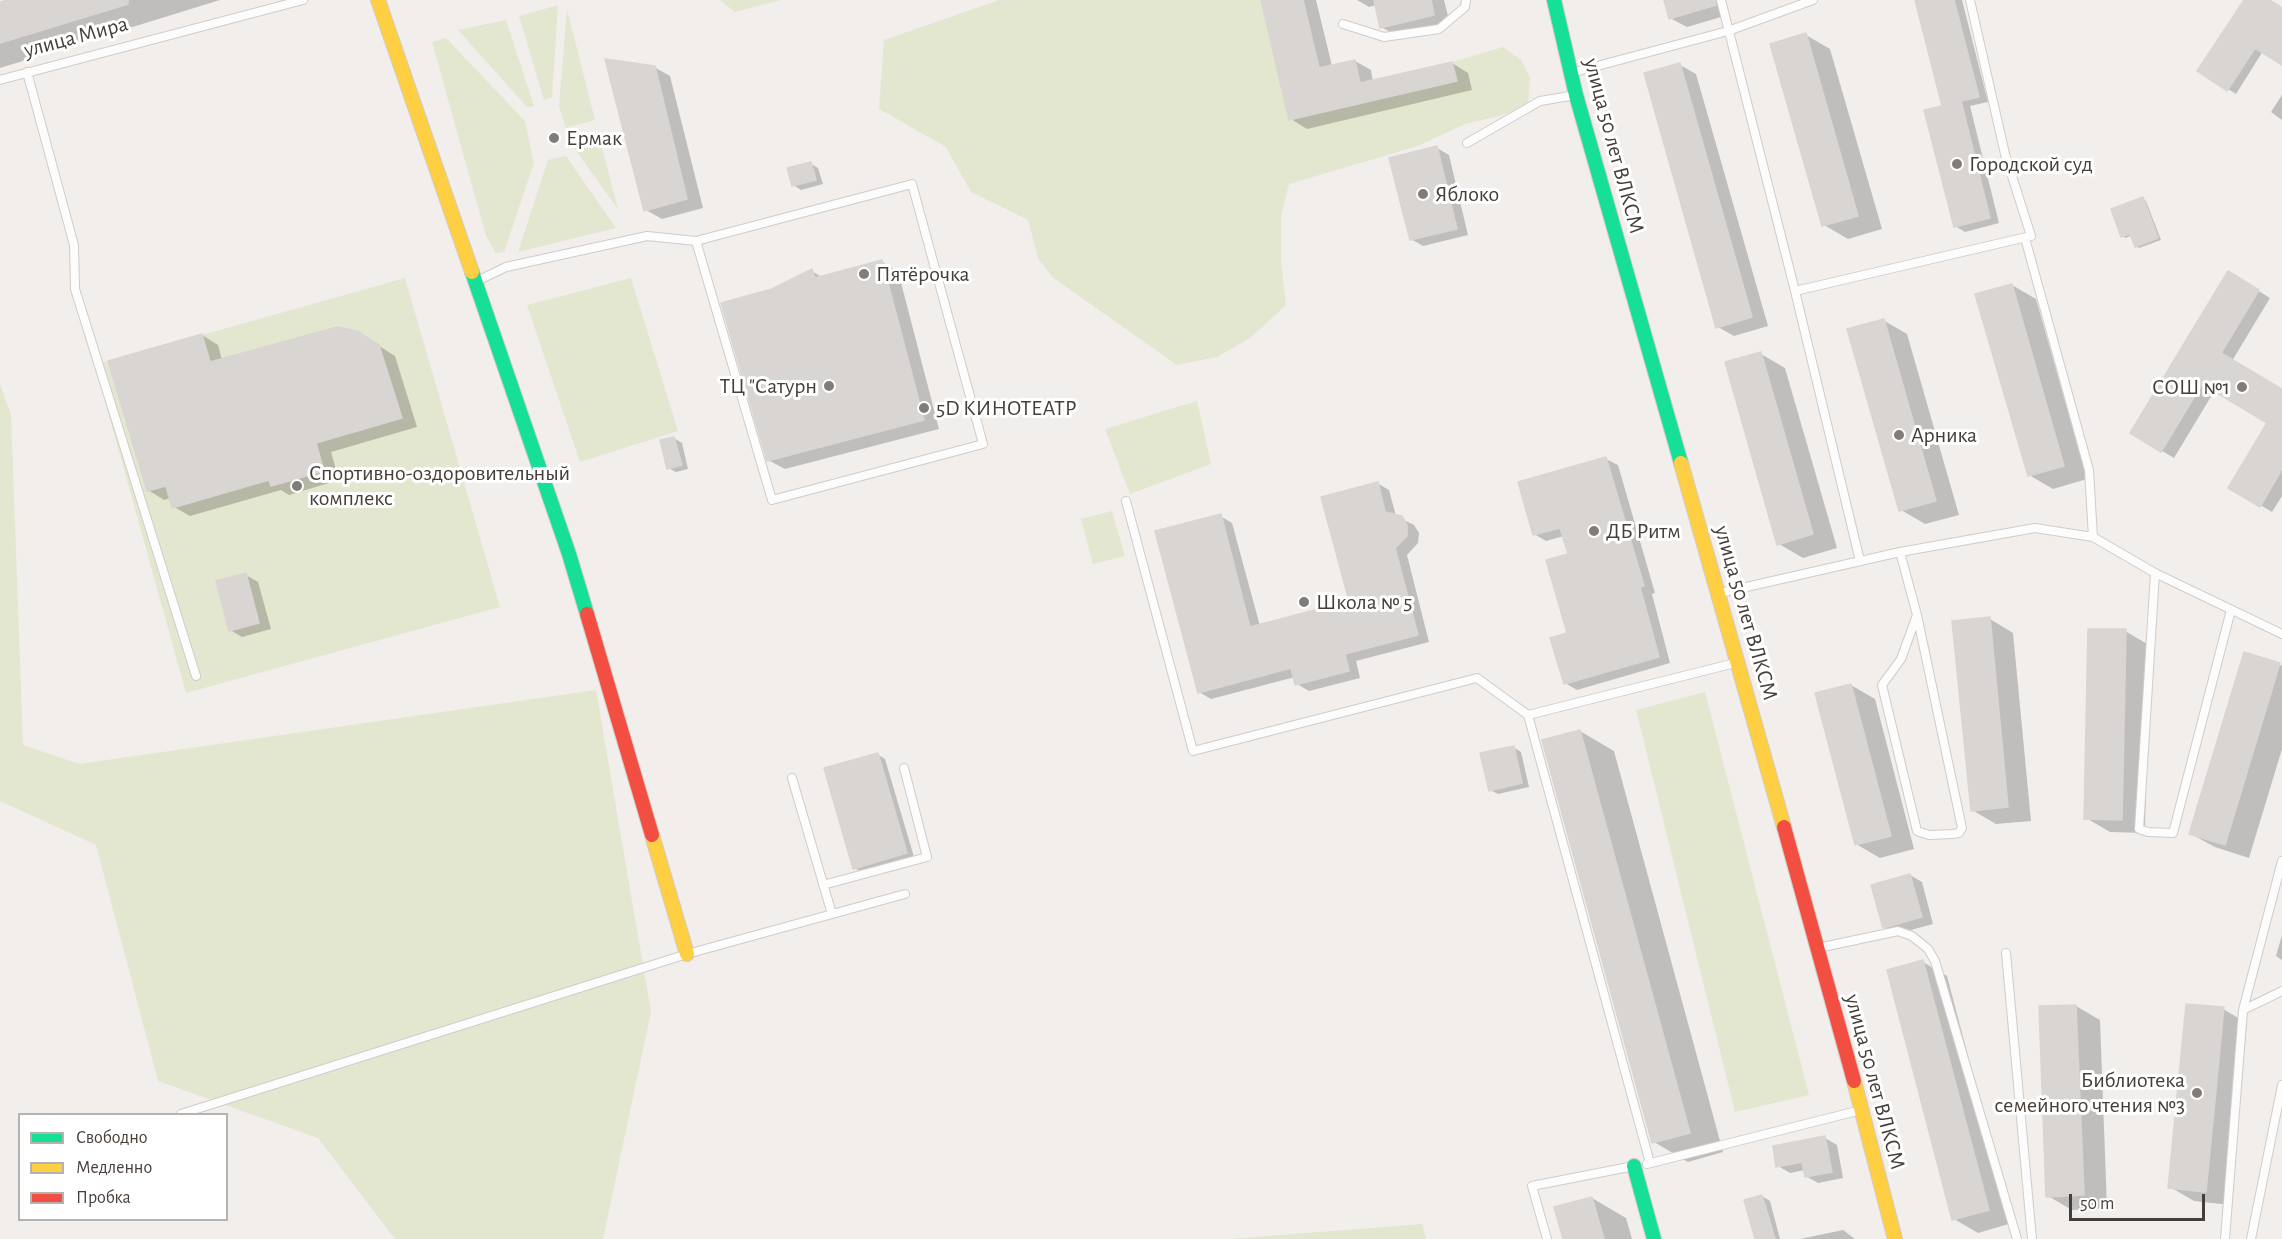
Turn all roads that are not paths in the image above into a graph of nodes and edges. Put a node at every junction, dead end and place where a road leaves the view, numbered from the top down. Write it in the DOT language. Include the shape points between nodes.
graph roads {
  1 [pos="303,0"];
  2 [pos="397,0"];
  3 [pos="1466,0"];
  4 [pos="1554,0"];
  5 [pos="1721,0"];
  6 [pos="1813,0"];
  7 [pos="1970,0"];
  8 [pos="378,2"];
  9 [pos="1343,24"];
  10 [pos="1728,31"];
  11 [pos="27,72"];
  12 [pos="1571,73"];
  13 [pos="0,80"];
  14 [pos="1576,95"];
  15 [pos="1467,143"];
  16 [pos="2025,238"];
  17 [pos="696,241"];
  18 [pos="474,282"];
  19 [pos="1795,291"];
  20 [pos="1126,501"];
  21 [pos="2093,537"];
  22 [pos="1900,552"];
  23 [pos="1860,561"];
  24 [pos="2155,573"];
  25 [pos="1719,594"];
  26 [pos="2231,610"];
  27 [pos="1917,615"];
  28 [pos="2282,634"];
  29 [pos="1738,662"];
  30 [pos="196,676"];
  31 [pos="1528,715"];
  32 [pos="904,768"];
  33 [pos="792,778"];
  34 [pos="2282,861"];
  35 [pos="823,885"];
  36 [pos="905,894"];
  37 [pos="832,914"];
  38 [pos="1817,948"];
  39 [pos="2006,953"];
  40 [pos="687,954"];
  41 [pos="2282,991"];
  42 [pos="2243,1010"];
  43 [pos="2282,1084"];
  44 [pos="1862,1109"];
  45 [pos="184,1113"];
  46 [pos="1650,1163"];
  47 [pos="1634,1166"];
  48 [pos="1547,1239"];
  49 [pos="1654,1239"];
  50 [pos="1895,1239"];
  51 [pos="2017,1239"];
  52 [pos="2032,1239"];
  53 [pos="2225,1239"];
  54 [pos="2251,1239"];
  1 -- 11 [label="lane, улица Мира"];
  2 -- 8 [label="street"];
  3 -- 9 [label="lane" via="1465,7 1439,29 1384,37"];
  4 -- 12 [label="street, улица 50 лет ВЛКСМ"];
  5 -- 10 [label="lane"];
  6 -- 10 [label="lane"];
  7 -- 16 [label="lane" via="2006,154 2031,236"];
  8 -- 18 [label="street"];
  10 -- 12 [label="lane"];
  10 -- 19 [label="lane"];
  11 -- 13 [label="lane, улица Мира"];
  11 -- 30 [label="lane" via="74,245 75,288"];
  12 -- 14 [label="street, улица 50 лет ВЛКСМ"];
  14 -- 15 [label="lane" via="1540,101"];
  14 -- 25 [label="street, улица 50 лет ВЛКСМ"];
  16 -- 19 [label="lane"];
  16 -- 21 [label="lane" via="2090,470"];
  17 -- 17 [label="lane" via="912,184 983,444 772,500"];
  17 -- 18 [label="lane" via="647,236 506,267"];
  18 -- 40 [label="street" via="569,555"];
  19 -- 23 [label="lane"];
  20 -- 31 [label="lane" via="1193,751 1477,678"];
  21 -- 22 [label="lane" via="2035,528"];
  21 -- 24 [label="lane"];
  22 -- 23 [label="lane"];
  22 -- 27 [label="lane"];
  23 -- 25 [label="lane"];
  24 -- 26 [label="lane"];
  24 -- 26 [label="lane" via="2139,829 2173,833"];
  25 -- 29 [label="street, улица 50 лет ВЛКСМ"];
  26 -- 28 [label="lane"];
  27 -- 27 [label="lane" via="1901,659 1882,685 1917,831 1952,834 1962,828"];
  29 -- 31 [label="lane"];
  29 -- 38 [label="street, улица 50 лет ВЛКСМ"];
  31 -- 46 [label="lane"];
  32 -- 35 [label="lane" via="927,857"];
  33 -- 35 [label="lane"];
  34 -- 42 [label="lane"];
  35 -- 37 [label="lane"];
  36 -- 37 [label="lane"];
  37 -- 40 [label="lane"];
  38 -- 44 [label="street, улица 50 лет ВЛКСМ"];
  38 -- 51 [label="lane" via="1898,931 1928,949 1935,961"];
  39 -- 52 [label="lane"];
  40 -- 45 [label="lane"];
  41 -- 42 [label="lane"];
  42 -- 53 [label="lane"];
  43 -- 54 [label="lane"];
  44 -- 46 [label="lane"];
  44 -- 50 [label="street, улица 50 лет ВЛКСМ"];
  46 -- 47 [label="lane"];
  47 -- 48 [label="lane" via="1532,1186"];
  47 -- 49 [label="street"];
}
